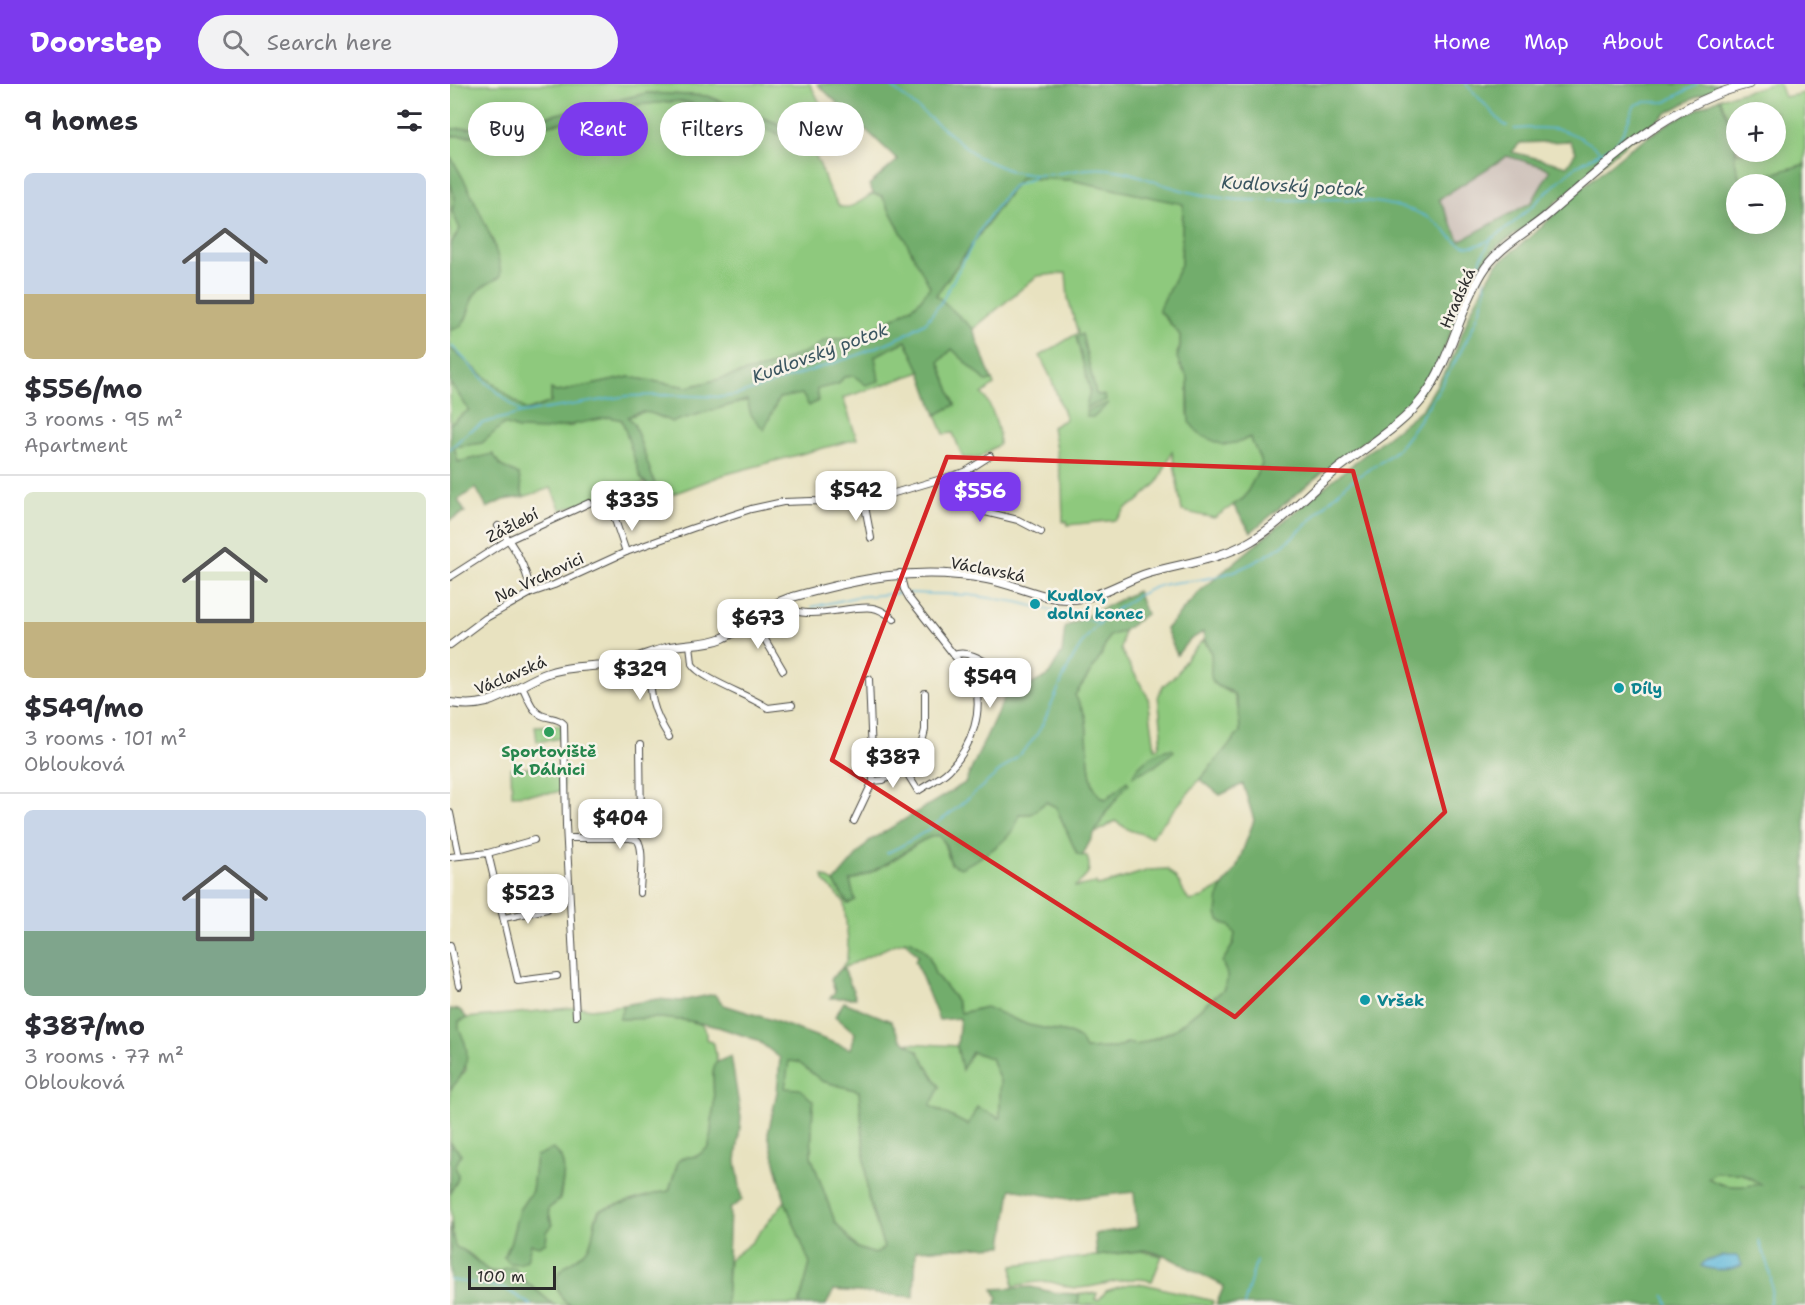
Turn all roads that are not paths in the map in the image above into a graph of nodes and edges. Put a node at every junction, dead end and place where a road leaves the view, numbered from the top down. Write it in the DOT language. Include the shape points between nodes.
graph roads {
  1 [pos="1749,84"];
  2 [pos="990,456"];
  3 [pos="958,475"];
  4 [pos="864,501"];
  5 [pos="589,503"];
  6 [pos="623,506"];
  7 [pos="498,526"];
  8 [pos="1041,532"];
  9 [pos="871,538"];
  10 [pos="509,540"];
  11 [pos="1253,540"];
  12 [pos="627,552"];
  13 [pos="900,573"];
  14 [pos="450,577"];
  15 [pos="531,593"];
  16 [pos="782,601"];
  17 [pos="894,619"];
  18 [pos="742,626"];
  19 [pos="690,644"];
  20 [pos="450,645"];
  21 [pos="649,654"];
  22 [pos="954,655"];
  23 [pos="997,669"];
  24 [pos="783,670"];
  25 [pos="869,679"];
  26 [pos="522,686"];
  27 [pos="925,693"];
  28 [pos="450,703"];
  29 [pos="792,705"];
  30 [pos="669,737"];
  31 [pos="640,745"];
  32 [pos="905,770"];
  33 [pos="873,781"];
  34 [pos="450,813"];
  35 [pos="854,821"];
  36 [pos="631,837"];
  37 [pos="567,838"];
  38 [pos="534,840"];
  39 [pos="488,853"];
  40 [pos="459,856"];
  41 [pos="450,857"];
  42 [pos="640,893"];
  43 [pos="546,909"];
  44 [pos="504,918"];
  45 [pos="450,945"];
  46 [pos="452,965"];
  47 [pos="557,976"];
  48 [pos="459,986"];
  49 [pos="576,1016"];
  1 -- 11 [label="street, Hradská" via="1706,97 1653,128 1496,255 1477,282 1445,362 1416,407"];
  2 -- 3 [label="street, Na Vrchovici"];
  3 -- 4 [label="street, Na Vrchovici"];
  3 -- 8 [label="street" via="964,495 976,510 1017,520"];
  4 -- 9 [label="street"];
  4 -- 12 [label="street, Na Vrchovici" via="783,502 751,508"];
  5 -- 10 [label="street, Zážlebí"];
  6 -- 12 [label="street" via="612,511"];
  7 -- 10 [label="street"];
  10 -- 14 [label="street, Zážlebí"];
  10 -- 15 [label="street" via="526,571"];
  11 -- 13 [label="street, Václavská" via="1212,558 1146,574 1103,592 1072,599 979,578"];
  12 -- 15 [label="street, Na Vrchovici"];
  13 -- 16 [label="street, Václavská"];
  13 -- 22 [label="street" via="909,598"];
  15 -- 20 [label="street, Na Vrchovici" via="486,618"];
  16 -- 17 [label="street" via="788,608 804,612 875,608"];
  16 -- 18 [label="street, Václavská"];
  18 -- 19 [label="street, Václavská" via="718,640"];
  18 -- 24 [label="street" via="760,631"];
  19 -- 21 [label="street, Václavská"];
  19 -- 29 [label="street" via="692,664 702,674 768,708"];
  21 -- 26 [label="street, Václavská" via="624,662 557,670"];
  21 -- 30 [label="street" via="652,703"];
  22 -- 23 [label="street" via="969,654"];
  22 -- 32 [label="street" via="972,678 978,694 977,714 966,747 949,770 918,791"];
  25 -- 33 [label="street"];
  26 -- 28 [label="street, Václavská" via="487,703"];
  26 -- 37 [label="street" via="534,710 564,724"];
  27 -- 32 [label="street" via="922,742"];
  31 -- 36 [label="street" via="641,825"];
  32 -- 33 [label="street"];
  33 -- 35 [label="street"];
  34 -- 40 [label="street"];
  36 -- 37 [label="street"];
  36 -- 42 [label="street" via="639,843"];
  37 -- 49 [label="street"];
  38 -- 39 [label="street"];
  39 -- 40 [label="street"];
  39 -- 44 [label="street"];
  40 -- 41 [label="street"];
  43 -- 44 [label="street"];
  44 -- 47 [label="street" via="518,981"];
  45 -- 46 [label="street"];
  46 -- 48 [label="street"];
}
